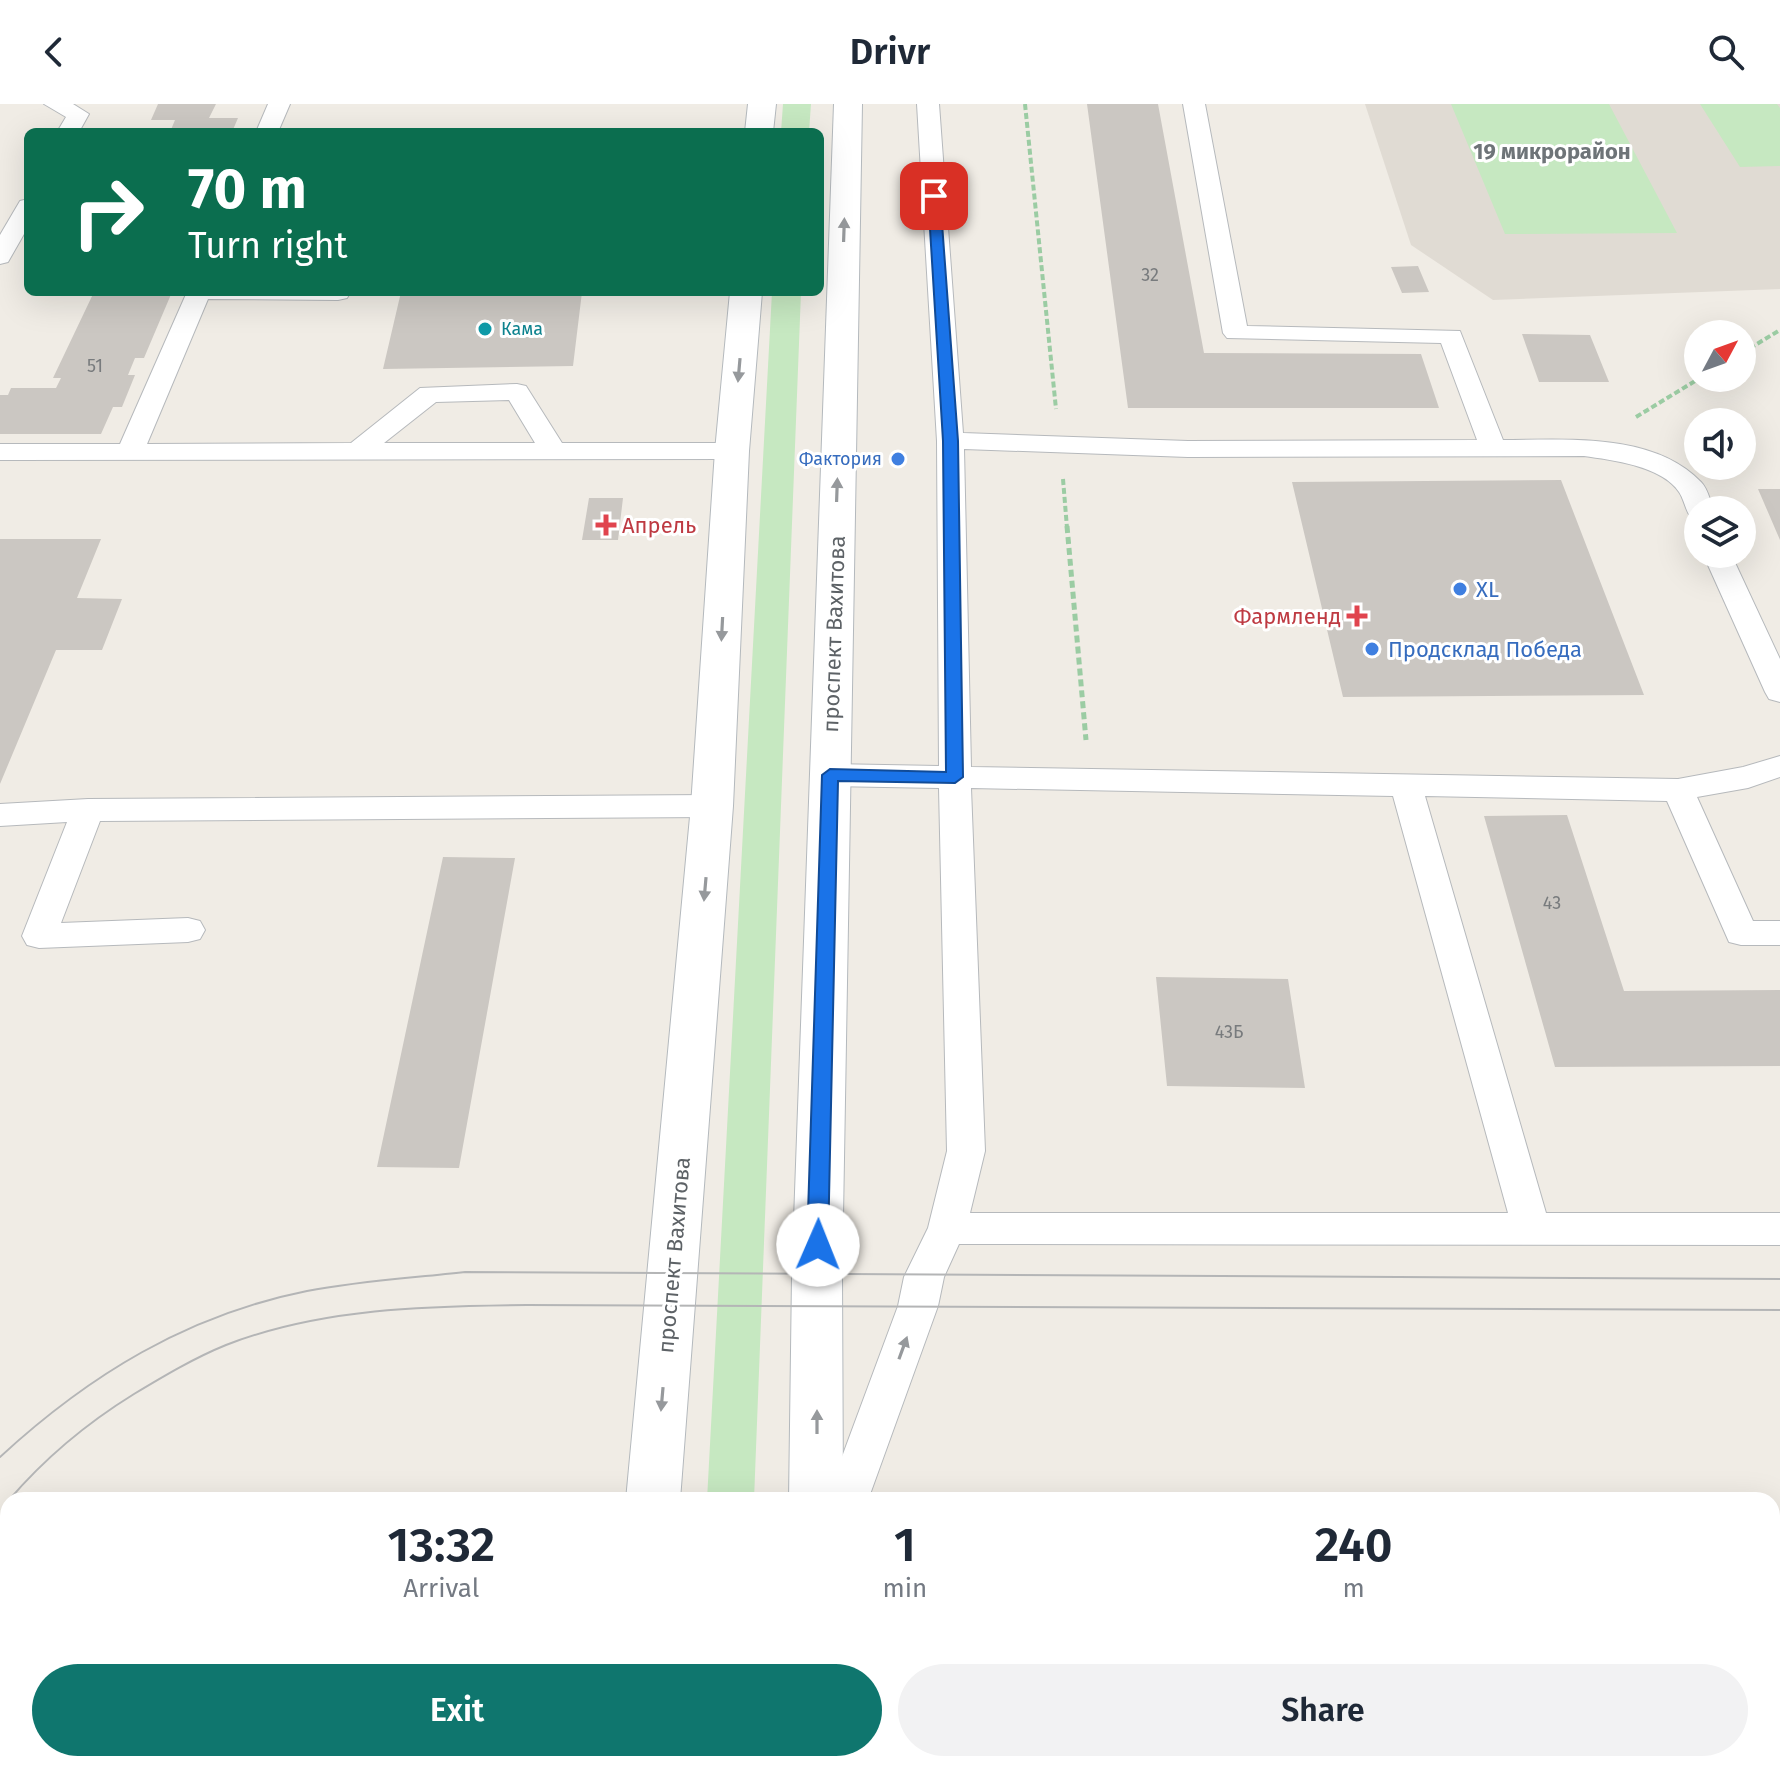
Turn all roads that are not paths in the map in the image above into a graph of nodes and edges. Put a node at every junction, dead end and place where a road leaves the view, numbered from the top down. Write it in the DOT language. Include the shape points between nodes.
graph roads {
  1 [pos="55,104"];
  2 [pos="279,104"];
  3 [pos="762,104"];
  4 [pos="848,104"];
  5 [pos="928,104"];
  6 [pos="1194,104"];
  7 [pos="70,128"];
  8 [pos="269,128"];
  9 [pos="759,128"];
  10 [pos="24,213"];
  11 [pos="0,257"];
  12 [pos="197,296"];
  13 [pos="746,296"];
  14 [pos="950,441"];
  15 [pos="1493,448"];
  16 [pos="358,451"];
  17 [pos="553,451"];
  18 [pos="732,451"];
  19 [pos="0,452"];
  20 [pos="130,452"];
  21 [pos="1695,496"];
  22 [pos="1723,568"];
  23 [pos="1780,692"];
  24 [pos="1780,766"];
  25 [pos="830,775"];
  26 [pos="955,777"];
  27 [pos="1406,785"];
  28 [pos="1678,790"];
  29 [pos="712,806"];
  30 [pos="88,810"];
  31 [pos="0,815"];
  32 [pos="188,930"];
  33 [pos="1780,933"];
  34 [pos="947,1228"];
  35 [pos="1531,1229"];
  36 [pos="1780,1229"];
  37 [pos="654,1492"];
  38 [pos="816,1492"];
  39 [pos="850,1492"];
  1 -- 7 [label="lane" via="78,114"];
  2 -- 8 [label="lane"];
  3 -- 9 [label="main road"];
  25 -- 4 [label="main road, проспект Вахитова, one-way"];
  5 -- 14 [label="lane"];
  6 -- 15 [label="lane" via="1236,333 1451,336"];
  10 -- 11 [label="lane"];
  12 -- 20 [label="lane"];
  13 -- 18 [label="main road, проспект Вахитова, one-way"];
  14 -- 15 [label="lane" via="1188,449"];
  14 -- 26 [label="lane"];
  15 -- 21 [label="lane" via="1584,448 1632,455 1664,468 1691,487"];
  16 -- 17 [label="lane"];
  16 -- 17 [label="lane" via="429,394 517,392"];
  16 -- 20 [label="lane"];
  17 -- 18 [label="lane"];
  18 -- 29 [label="main road, проспект Вахитова, one-way"];
  19 -- 20 [label="lane"];
  22 -- 23 [label="lane"];
  24 -- 28 [label="lane"];
  25 -- 26 [label="lane"];
  38 -- 25 [label="main road, проспект Вахитова, one-way"];
  26 -- 27 [label="lane"];
  26 -- 34 [label="lane" via="966,1151"];
  27 -- 28 [label="lane"];
  27 -- 35 [label="lane"];
  28 -- 33 [label="lane" via="1741,933"];
  29 -- 30 [label="lane"];
  29 -- 37 [label="main road, проспект Вахитова, one-way"];
  30 -- 31 [label="lane"];
  30 -- 32 [label="lane" via="39,936"];
  34 -- 35 [label="lane"];
  39 -- 34 [label="lane, one-way" via="924,1277"];
  35 -- 36 [label="lane"];
}
